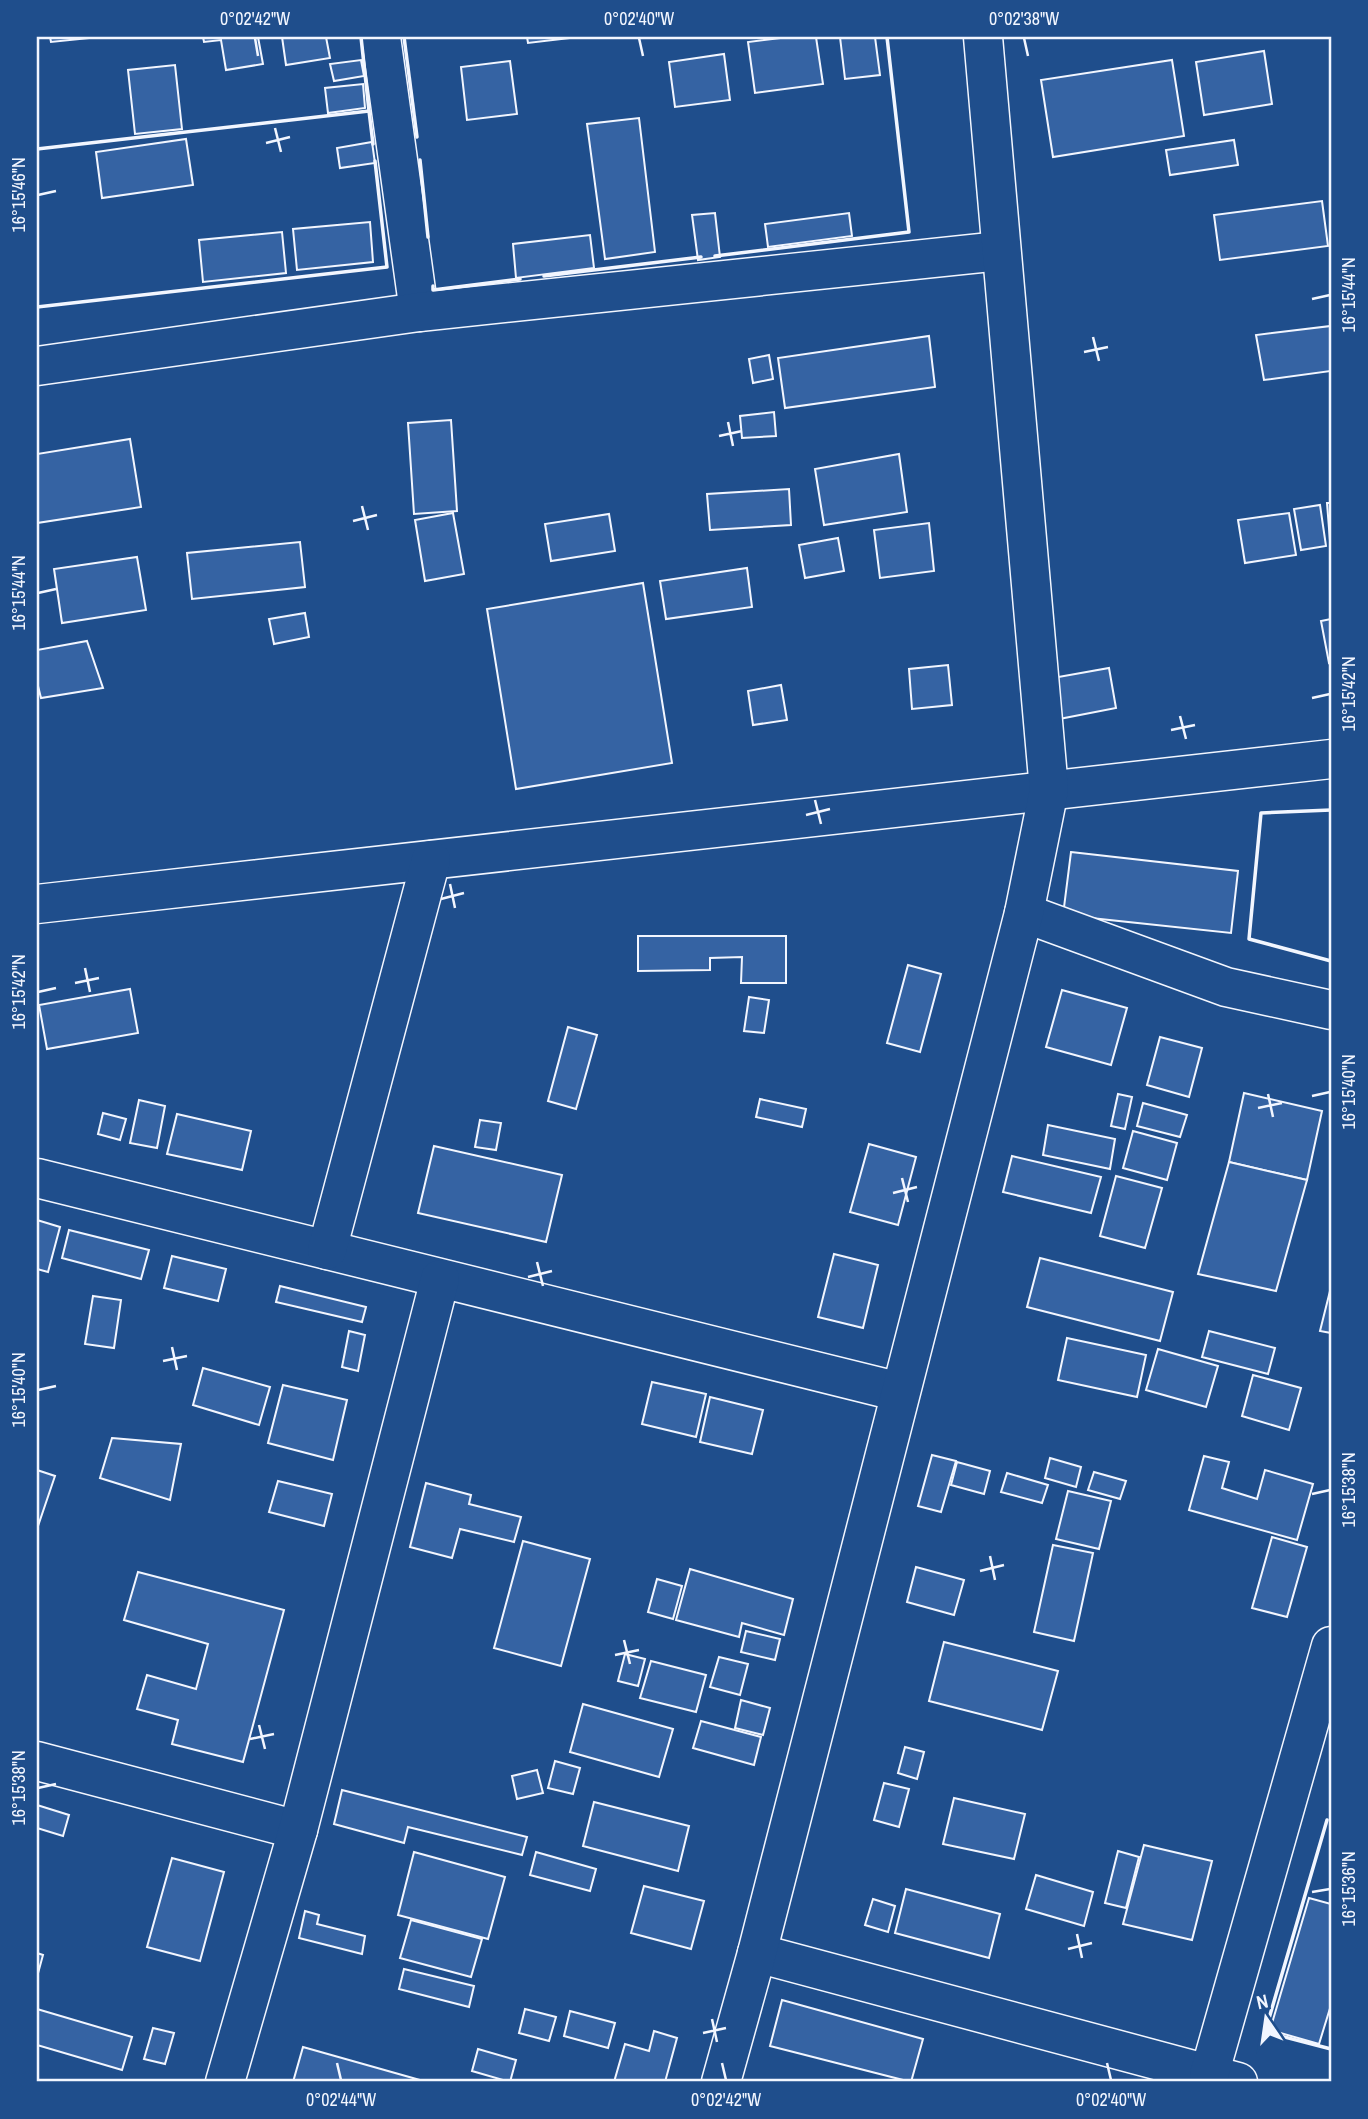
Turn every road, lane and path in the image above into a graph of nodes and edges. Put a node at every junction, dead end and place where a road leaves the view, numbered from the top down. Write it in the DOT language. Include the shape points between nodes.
graph roads {
  1 [pos="381,37"];
  2 [pos="983,37"];
  3 [pos="1000,251"];
  4 [pos="419,312"];
  5 [pos="37,366"];
  6 [pos="1331,759"];
  7 [pos="1049,790"];
  8 [pos="431,860"];
  9 [pos="37,904"];
  10 [pos="1024,913"];
  11 [pos="1331,1010"];
  12 [pos="37,1178"];
  13 [pos="327,1250"];
  14 [pos="440,1279"];
  15 [pos="900,1392"];
  16 [pos="1331,1646"];
  17 [pos="37,1761"];
  18 [pos="298,1830"];
  19 [pos="757,1953"];
  20 [pos="1224,2078"];
  21 [pos="225,2082"];
  22 [pos="721,2082"];
  1 -- 4 [label="street"];
  2 -- 3 [label="street"];
  3 -- 4 [label="street"];
  3 -- 7 [label="street"];
  4 -- 5 [label="street"];
  6 -- 7 [label="street"];
  7 -- 8 [label="street"];
  7 -- 10 [label="street"];
  8 -- 9 [label="street"];
  8 -- 13 [label="street"];
  10 -- 11 [label="street" via="1226,987"];
  10 -- 15 [label="street"];
  12 -- 13 [label="street"];
  13 -- 14 [label="street"];
  14 -- 15 [label="street"];
  14 -- 18 [label="street"];
  15 -- 19 [label="street"];
  16 -- 20 [label="street"];
  17 -- 18 [label="street"];
  18 -- 21 [label="street"];
  19 -- 20 [label="street"];
  19 -- 22 [label="street"];
}
